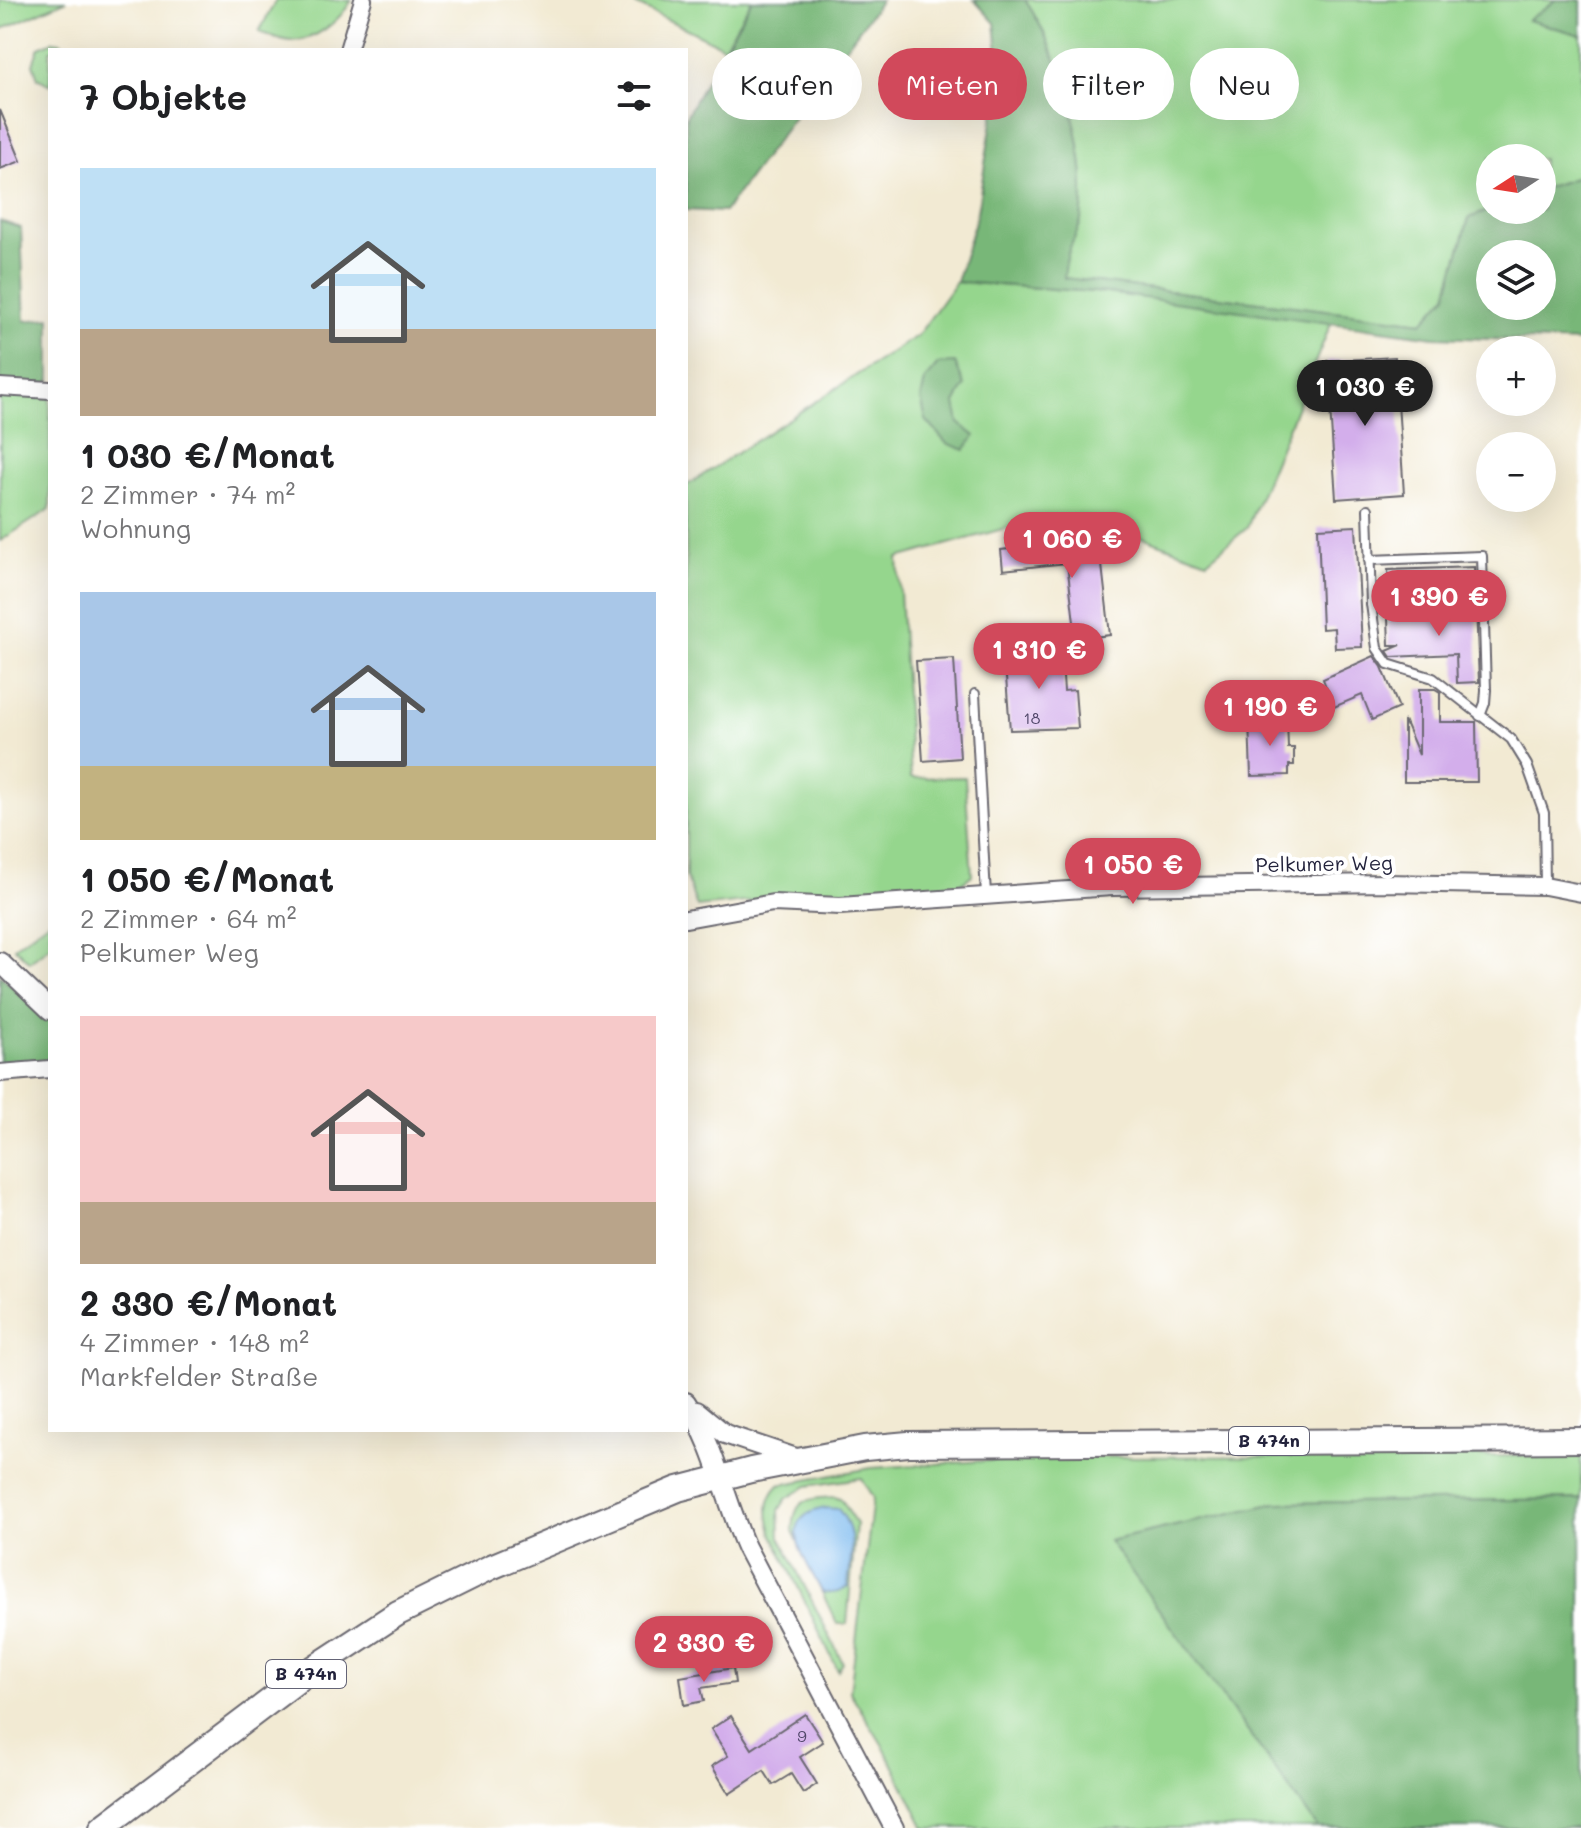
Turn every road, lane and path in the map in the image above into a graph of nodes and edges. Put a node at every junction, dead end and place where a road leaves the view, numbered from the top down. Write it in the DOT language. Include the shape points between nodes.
graph roads {
  1 [pos="363,0"];
  2 [pos="349,48"];
  3 [pos="0,387"];
  4 [pos="48,390"];
  5 [pos="1368,509"];
  6 [pos="1369,560"];
  7 [pos="1484,599"];
  8 [pos="1371,604"];
  9 [pos="975,694"];
  10 [pos="1480,716"];
  11 [pos="1545,886"];
  12 [pos="1581,893"];
  13 [pos="986,895"];
  14 [pos="688,919"];
  15 [pos="0,962"];
  16 [pos="48,1008"];
  17 [pos="48,1069"];
  18 [pos="0,1073"];
  19 [pos="688,1404"];
  20 [pos="688,1405"];
  21 [pos="1581,1440"];
  22 [pos="802,1460"];
  23 [pos="720,1477"];
  24 [pos="102,1828"];
  25 [pos="894,1828"];
  1 -- 2 [label="street"];
  3 -- 4 [label="street"];
  5 -- 6 [label="lane"];
  6 -- 7 [label="lane" via="1482,556"];
  6 -- 8 [label="lane"];
  7 -- 8 [label="lane"];
  7 -- 10 [label="lane" via="1486,699"];
  8 -- 10 [label="lane" via="1376,643 1385,662 1433,678"];
  9 -- 13 [label="lane"];
  10 -- 11 [label="lane" via="1511,739 1527,765 1544,813"];
  11 -- 12 [label="street, Pelkumer Weg"];
  11 -- 13 [label="street, Pelkumer Weg" via="1112,887"];
  13 -- 14 [label="street, Pelkumer Weg" via="840,906 773,903"];
  15 -- 16 [label="street"];
  17 -- 18 [label="street"];
  19 -- 22 [label="street" via="725,1434"];
  20 -- 23 [label="street"];
  21 -- 22 [label="main road, B 474n" via="958,1442 865,1448"];
  22 -- 23 [label="main road, B 474n"];
  23 -- 24 [label="main road, B 474n" via="530,1550 398,1613 311,1670"];
  23 -- 25 [label="street" via="746,1547"];
}
